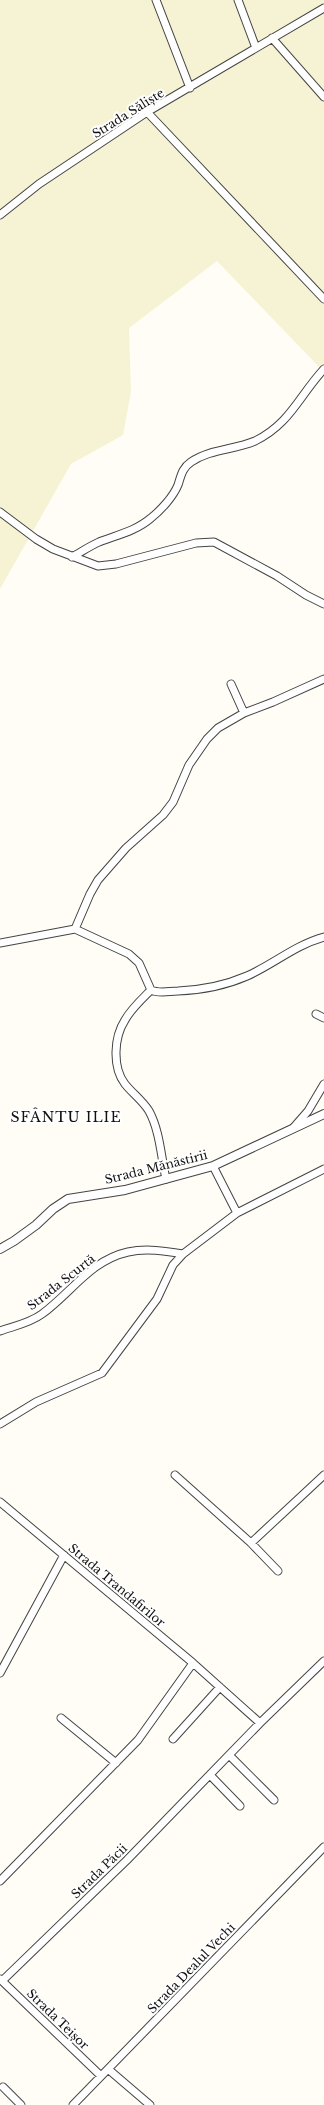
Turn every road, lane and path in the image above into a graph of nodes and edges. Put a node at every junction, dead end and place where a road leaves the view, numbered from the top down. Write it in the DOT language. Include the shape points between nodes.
graph roads {
  1 [pos="156,0"];
  2 [pos="238,0"];
  3 [pos="324,8"];
  4 [pos="272,38"];
  5 [pos="256,48"];
  6 [pos="190,88"];
  7 [pos="324,97"];
  8 [pos="147,112"];
  9 [pos="0,215"];
  10 [pos="324,299"];
  11 [pos="324,369"];
  12 [pos="0,512"];
  13 [pos="72,556"];
  14 [pos="324,604"];
  15 [pos="324,679"];
  16 [pos="231,684"];
  17 [pos="244,713"];
  18 [pos="75,929"];
  19 [pos="324,937"];
  20 [pos="0,943"];
  21 [pos="151,990"];
  22 [pos="316,1014"];
  23 [pos="324,1018"];
  24 [pos="324,1084"];
  25 [pos="324,1114"];
  26 [pos="294,1127"];
  27 [pos="213,1166"];
  28 [pos="324,1169"];
  29 [pos="166,1179"];
  30 [pos="238,1213"];
  31 [pos="0,1249"];
  32 [pos="183,1254"];
  33 [pos="0,1331"];
  34 [pos="0,1424"];
  35 [pos="175,1475"];
  36 [pos="324,1475"];
  37 [pos="0,1502"];
  38 [pos="251,1543"];
  39 [pos="64,1555"];
  40 [pos="278,1571"];
  41 [pos="324,1661"];
  42 [pos="193,1663"];
  43 [pos="0,1673"];
  44 [pos="220,1687"];
  45 [pos="61,1718"];
  46 [pos="260,1723"];
  47 [pos="173,1739"];
  48 [pos="229,1755"];
  49 [pos="116,1763"];
  50 [pos="210,1775"];
  51 [pos="274,1800"];
  52 [pos="240,1806"];
  53 [pos="324,1847"];
  54 [pos="0,1881"];
  55 [pos="1,1980"];
  56 [pos="108,2069"];
  57 [pos="101,2076"];
  58 [pos="3,2086"];
  59 [pos="21,2105"];
  60 [pos="73,2105"];
  61 [pos="150,2105"];
  1 -- 6 [label="street"];
  2 -- 5 [label="street"];
  3 -- 4 [label="street, Strada Săliște"];
  4 -- 5 [label="street, Strada Săliște"];
  4 -- 7 [label="street"];
  5 -- 6 [label="street, Strada Săliște"];
  6 -- 8 [label="street, Strada Săliște"];
  8 -- 9 [label="street, Strada Săliște" via="39,184"];
  8 -- 10 [label="street"];
  11 -- 13 [label="street" via="294,410 266,434 254,441 215,451 191,462 184,468 172,495 152,518 130,531"];
  12 -- 13 [label="street" via="36,539"];
  13 -- 14 [label="street" via="98,566 106,566 196,543 214,542"];
  15 -- 17 [label="street"];
  16 -- 17 [label="street"];
  17 -- 18 [label="street" via="218,728 207,739 189,765 173,802 163,815 126,848 98,880"];
  18 -- 20 [label="street"];
  18 -- 21 [label="street" via="129,954 139,963"];
  19 -- 21 [label="street" via="311,940 248,976 221,986 201,990"];
  21 -- 29 [label="street" via="125,1019 120,1029 116,1061 125,1084 140,1098 152,1119"];
  22 -- 23 [label="street"];
  24 -- 26 [label="street" via="308,1111"];
  25 -- 26 [label="street, Strada Mănăstirii"];
  26 -- 27 [label="street, Strada Mănăstirii"];
  27 -- 29 [label="street, Strada Mănăstirii"];
  27 -- 30 [label="street"];
  28 -- 30 [label="street"];
  29 -- 31 [label="street, Strada Mănăstirii" via="125,1190 68,1200"];
  30 -- 32 [label="street"];
  32 -- 33 [label="street, Strada Scurtă" via="145,1250 127,1252 111,1258 91,1270 42,1314 23,1324"];
  32 -- 34 [label="street" via="173,1265 157,1299 102,1373 36,1402"];
  35 -- 38 [label="street"];
  36 -- 38 [label="street"];
  37 -- 39 [label="street, Strada Trandafirilor"];
  38 -- 40 [label="street"];
  39 -- 42 [label="street, Strada Trandafirilor"];
  39 -- 43 [label="street"];
  41 -- 46 [label="street, Strada Păcii"];
  42 -- 44 [label="street, Strada Trandafirilor"];
  42 -- 49 [label="street" via="152,1722"];
  44 -- 46 [label="street, Strada Trandafirilor"];
  44 -- 47 [label="street"];
  45 -- 49 [label="street"];
  46 -- 48 [label="street, Strada Păcii"];
  48 -- 50 [label="street, Strada Păcii"];
  48 -- 51 [label="street"];
  49 -- 54 [label="street"];
  50 -- 52 [label="street"];
  50 -- 55 [label="street, Strada Păcii" via="127,1860"];
  53 -- 56 [label="street, Strada Dealul Vechi"];
  55 -- 57 [label="street, Strada Teișor"];
  56 -- 57 [label="street, Strada Dealul Vechi"];
  56 -- 61 [label="street"];
  57 -- 60 [label="street, Strada Dealul Vechi"];
  58 -- 59 [label="street"];
}
